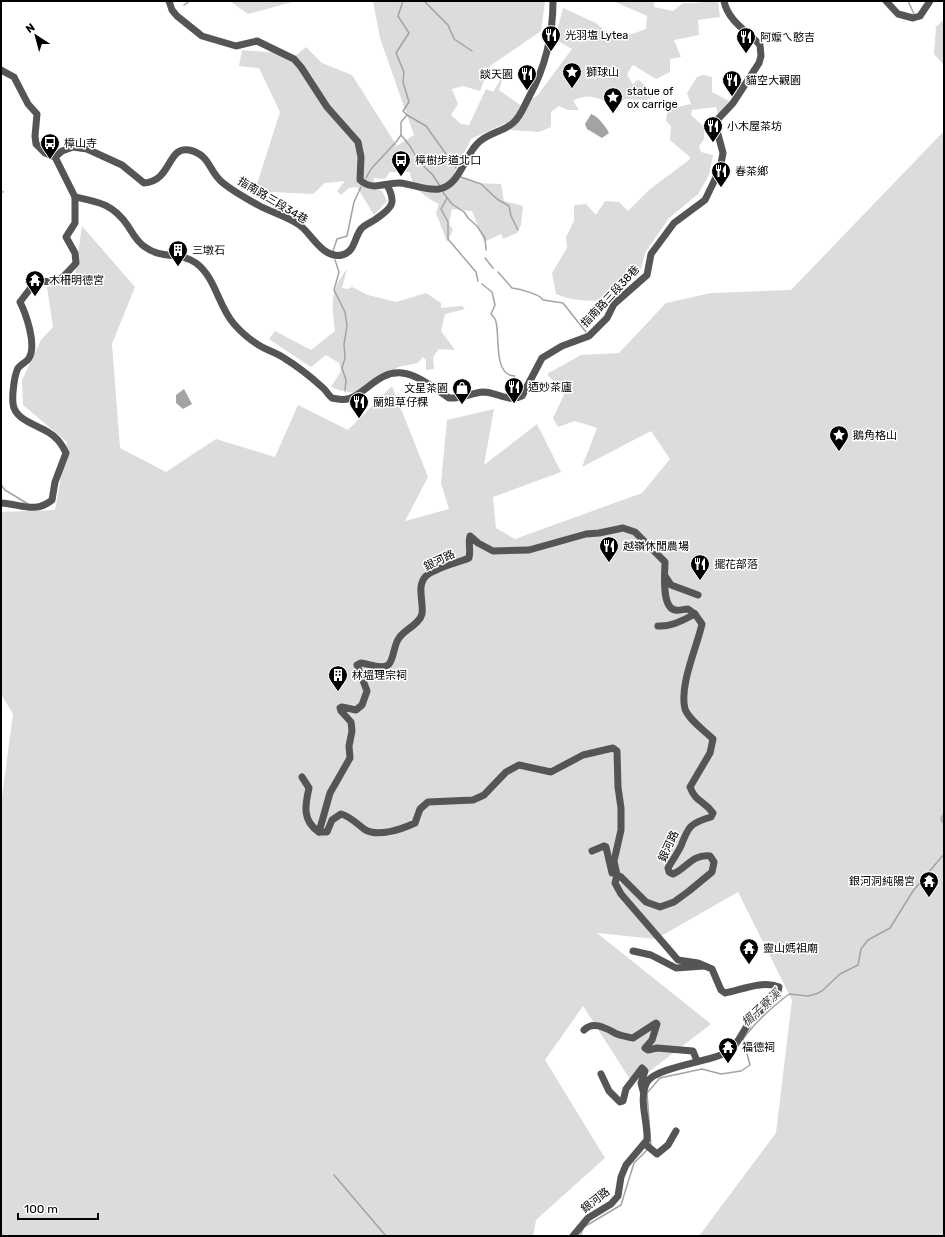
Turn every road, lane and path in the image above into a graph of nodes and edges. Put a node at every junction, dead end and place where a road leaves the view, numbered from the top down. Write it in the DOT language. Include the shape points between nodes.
graph roads {
  1 [pos="169,1"];
  2 [pos="553,1"];
  3 [pos="724,1"];
  4 [pos="886,1"];
  5 [pos="930,1"];
  6 [pos="1,70"];
  7 [pos="55,157"];
  8 [pos="387,185"];
  9 [pos="75,197"];
  10 [pos="1,503"];
  11 [pos="664,576"];
  12 [pos="698,595"];
  13 [pos="695,614"];
  14 [pos="658,626"];
  15 [pos="302,777"];
  16 [pos="319,832"];
  17 [pos="592,851"];
  18 [pos="617,875"];
  19 [pos="615,883"];
  20 [pos="633,951"];
  21 [pos="706,966"];
  22 [pos="584,1030"];
  23 [pos="697,1061"];
  24 [pos="601,1074"];
  25 [pos="643,1092"];
  26 [pos="676,1131"];
  27 [pos="645,1144"];
  28 [pos="573,1236"];
  1 -- 8 [label="street" via="177,16 202,36 236,46 257,41 294,59 327,107 358,142 361,156 360,180 372,186"];
  2 -- 8 [label="street" via="550,44 535,88 514,122 478,143 457,176 446,186 438,189 400,183"];
  3 -- 9 [label="street, 指南路三段38巷" via="726,10 760,46 761,56 733,104 718,119 716,127 723,153 720,169 705,200 674,223 651,254 646,275 614,304 607,318 589,336 562,346 542,358 522,396 518,398 506,398 484,392 449,398 415,377 403,373 389,374 350,399 332,398 324,388 289,362 261,347 235,325 224,311 207,275 197,264 181,257 158,255 136,239 120,215 110,207"];
  4 -- 5 [label="street" via="898,14 906,18 920,16"];
  6 -- 7 [label="street" via="14,77 28,104 38,114 34,136 36,144 45,153"];
  7 -- 8 [label="street, 指南路三段34巷" via="73,147 87,149 122,165 144,182 153,182 161,177 173,156 188,150 202,155 222,182 258,205 301,227 332,255 342,255 349,251 361,229 386,212 393,202 393,195"];
  7 -- 9 [label="street"];
  9 -- 10 [label="street" via="75,223 66,238 75,253 76,263 61,280 36,281 20,302 26,314 32,347 30,358 18,368 12,398 16,412 32,425 49,432 61,442 66,453 55,482 52,500 44,507 33,508"];
  11 -- 12 [label="street" via="671,585"];
  11 -- 13 [label="street, 銀河路" via="665,596 670,607 675,610 688,609"];
  11 -- 16 [label="street, 銀河路" via="665,562 660,556 635,532 623,528 586,534 529,550 493,551 470,536 469,558 431,574 421,583 422,614 418,622 399,637 394,646 392,661 387,666 380,667 361,663 357,665 367,690 362,705 356,710 340,708 351,722 350,758 330,793"];
  13 -- 14 [label="street" via="678,623 665,627"];
  13 -- 18 [label="street, 銀河路" via="702,624 690,663 685,697 686,710 713,739 710,753 690,787 694,797 708,806 713,813 711,817 701,820 685,833 668,868 673,874 679,872 690,860 702,855 710,856 714,862 712,872 674,902 660,907 646,902"];
  15 -- 16 [label="street" via="309,788 305,808 310,824"];
  16 -- 18 [label="street" via="327,832 332,820 341,814 350,817 366,830 397,831 415,823 420,809 428,802 473,800 484,795 506,772 519,765 552,772 583,755 613,748 617,751 621,808 621,830 614,861"];
  17 -- 19 [label="street" via="606,847"];
  18 -- 19 [label="street"];
  19 -- 21 [label="street" via="621,894 678,960"];
  20 -- 21 [label="street" via="651,955 676,968"];
  21 -- 23 [label="street" via="712,968 721,990 725,993 757,986 772,985 779,988 774,999 748,1022 734,1048 717,1057"];
  22 -- 23 [label="street" via="592,1026 605,1027 618,1035 633,1038 656,1023 652,1040 645,1048 693,1051"];
  23 -- 25 [label="street" via="652,1076"];
  24 -- 25 [label="street" via="609,1091 620,1102 624,1102 626,1088 642,1068 645,1071"];
  25 -- 27 [label="street" via="647,1132"];
  26 -- 27 [label="street" via="668,1145 657,1154"];
  27 -- 28 [label="street, 銀河路" via="626,1165 618,1196 611,1204 588,1218"];
}
